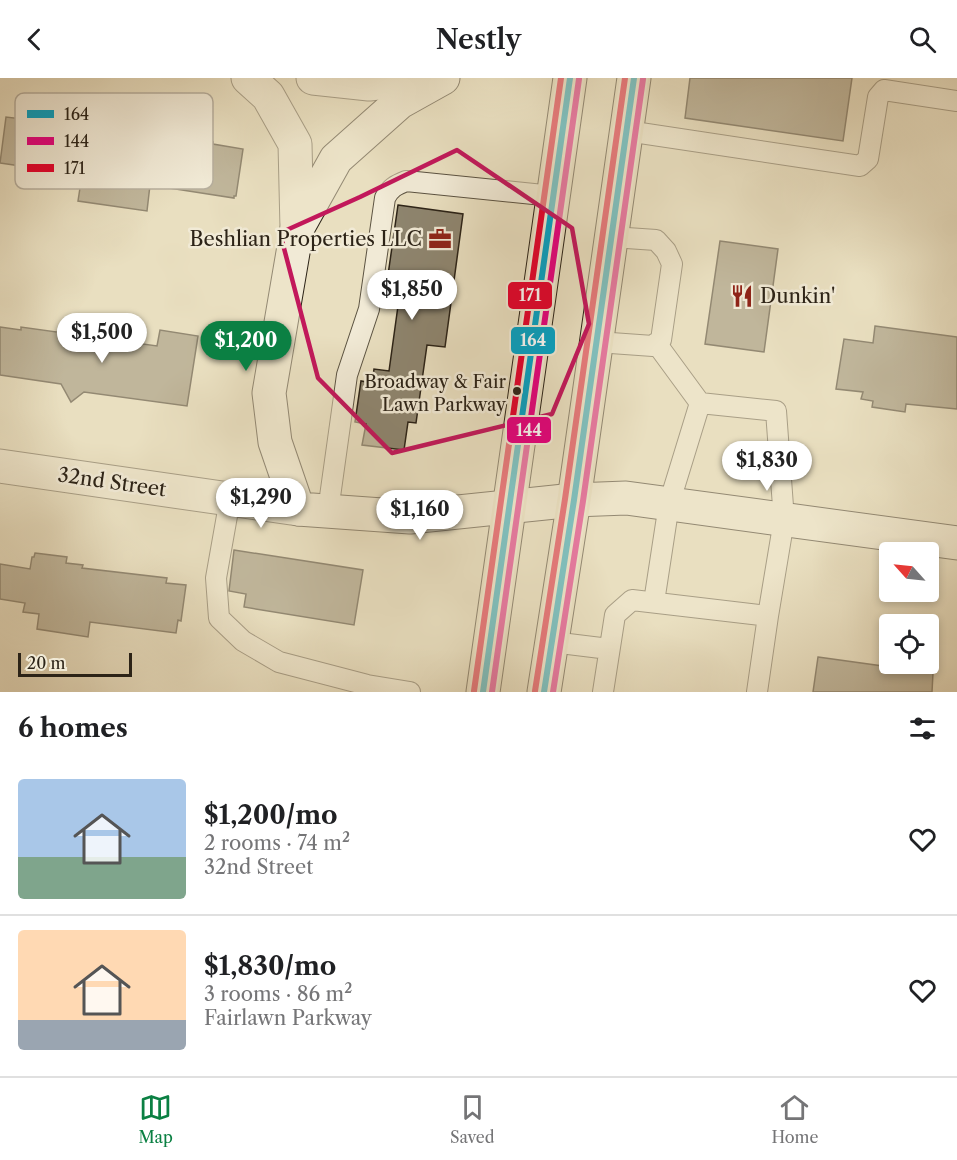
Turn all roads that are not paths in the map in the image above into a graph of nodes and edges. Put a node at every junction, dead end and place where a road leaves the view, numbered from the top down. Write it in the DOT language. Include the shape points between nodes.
graph roads {
  1 [pos="248,78"];
  2 [pos="312,78"];
  3 [pos="443,78"];
  4 [pos="570,78"];
  5 [pos="634,78"];
  6 [pos="412,79"];
  7 [pos="957,101"];
  8 [pos="627,132"];
  9 [pos="554,196"];
  10 [pos="297,229"];
  11 [pos="612,237"];
  12 [pos="597,342"];
  13 [pos="656,343"];
  14 [pos="700,403"];
  15 [pos="0,466"];
  16 [pos="230,499"];
  17 [pos="574,500"];
  18 [pos="669,504"];
  19 [pos="510,506"];
  20 [pos="313,510"];
  21 [pos="784,520"];
  22 [pos="957,543"];
  23 [pos="654,602"];
  24 [pos="768,616"];
  25 [pos="552,642"];
  26 [pos="609,649"];
  27 [pos="411,692"];
  28 [pos="483,692"];
  29 [pos="544,692"];
  30 [pos="603,692"];
  31 [pos="757,692"];
  1 -- 10 [label="street" via="268,96 295,144"];
  2 -- 6 [label="street" via="369,84"];
  3 -- 10 [label="street" via="400,102 336,159"];
  4 -- 9 [label="main road"];
  5 -- 8 [label="main road"];
  7 -- 8 [label="lane" via="884,90 878,97 868,159 860,165"];
  8 -- 11 [label="main road"];
  9 -- 19 [label="main road"];
  9 -- 20 [label="lane" via="406,181 388,191 369,309 347,375"];
  10 -- 20 [label="street" via="268,393 275,442"];
  11 -- 12 [label="main road"];
  11 -- 13 [label="lane" via="656,240 672,264 660,340"];
  12 -- 13 [label="lane" via="653,346"];
  12 -- 17 [label="main road"];
  13 -- 14 [label="lane"];
  14 -- 18 [label="lane"];
  14 -- 21 [label="lane" via="776,411"];
  15 -- 16 [label="street, 32nd Street"];
  16 -- 20 [label="street, 32nd Street"];
  16 -- 27 [label="lane" via="216,578 219,618 243,641 279,662"];
  17 -- 18 [label="street, 32nd Street" via="626,498"];
  17 -- 19 [label="street, 32nd Street"];
  17 -- 25 [label="main road"];
  18 -- 21 [label="street, 32nd Street"];
  18 -- 23 [label="lane"];
  19 -- 20 [label="street, 32nd Street" via="410,517"];
  19 -- 28 [label="main road"];
  21 -- 22 [label="street, 32nd Street"];
  21 -- 24 [label="lane"];
  23 -- 24 [label="lane"];
  23 -- 26 [label="lane" via="632,600 615,615"];
  24 -- 31 [label="lane"];
  25 -- 26 [label="lane"];
  25 -- 29 [label="main road"];
  26 -- 30 [label="lane"];
}
